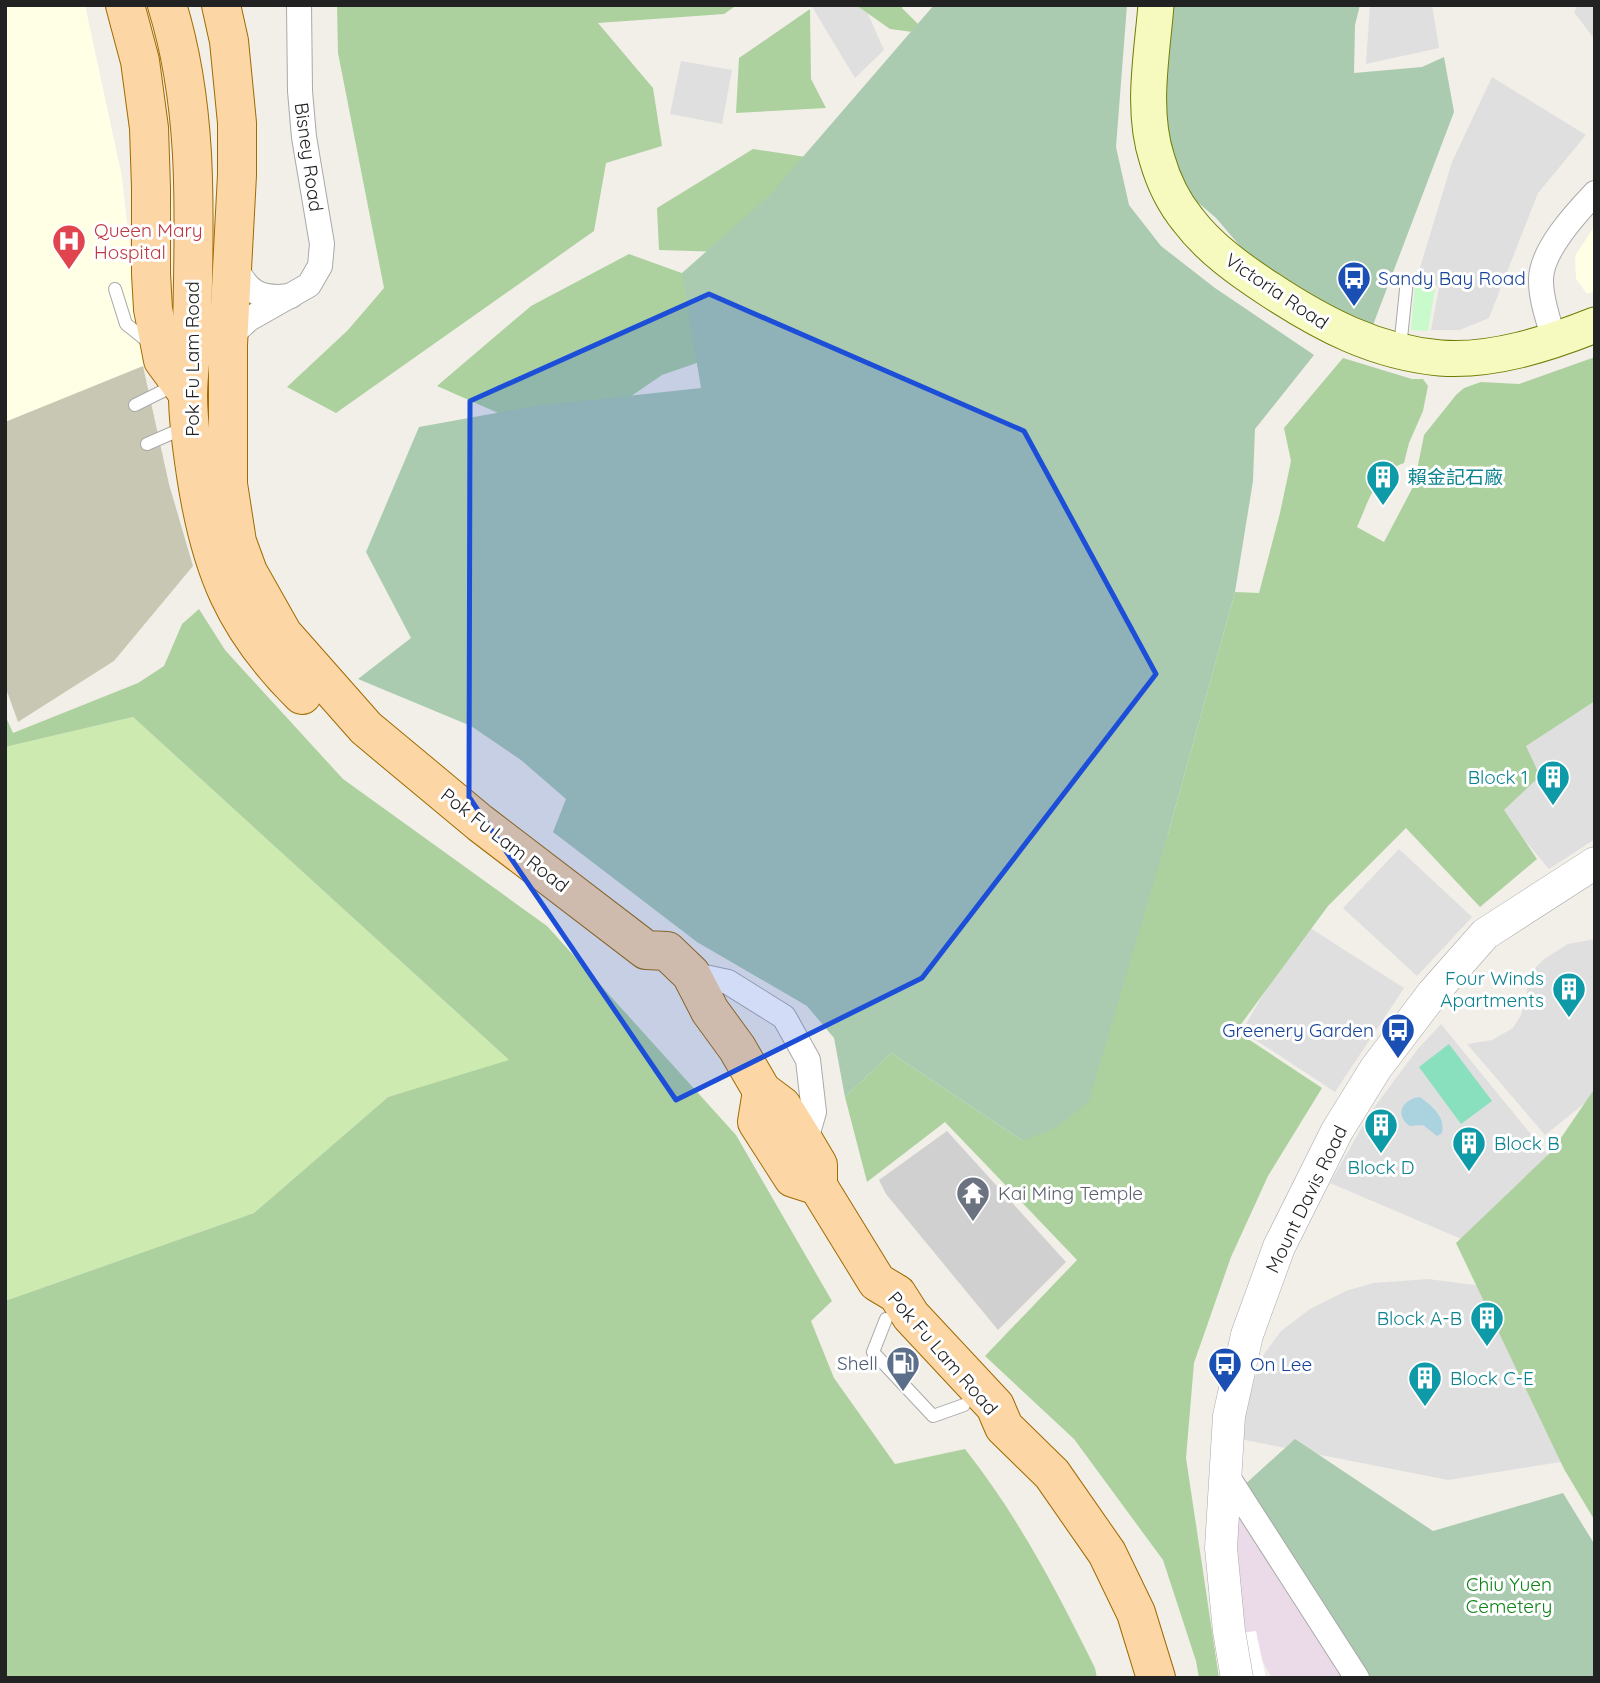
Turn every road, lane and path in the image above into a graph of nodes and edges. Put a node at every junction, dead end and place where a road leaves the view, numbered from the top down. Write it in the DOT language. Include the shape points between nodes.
graph roads {
  1 [pos="125,5"];
  2 [pos="167,5"];
  3 [pos="221,5"];
  4 [pos="245,5"];
  5 [pos="299,5"];
  6 [pos="1156,5"];
  7 [pos="237,123"];
  8 [pos="1595,193"];
  9 [pos="232,256"];
  10 [pos="1407,280"];
  11 [pos="115,289"];
  12 [pos="292,296"];
  13 [pos="1595,325"];
  14 [pos="1554,340"];
  15 [pos="1400,352"];
  16 [pos="190,360"];
  17 [pos="135,405"];
  18 [pos="147,444"];
  19 [pos="224,545"];
  20 [pos="1595,863"];
  21 [pos="646,950"];
  22 [pos="691,974"];
  23 [pos="710,1011"];
  24 [pos="762,1091"];
  25 [pos="805,1143"];
  26 [pos="818,1186"];
  27 [pos="877,1282"];
  28 [pos="1004,1427"];
  29 [pos="1226,1474"];
  30 [pos="1156,1678"];
  31 [pos="1237,1678"];
  32 [pos="1357,1678"];
  1 -- 16 [label="main road" via="140,61 149,128 150,274"];
  2 -- 16 [label="main road, Pok Fu Lam Road" via="183,64 191,139"];
  3 -- 7 [label="main road, Pok Fu Lam Road"];
  4 -- 7 [label="main road"];
  5 -- 12 [label="street, Bisney Road" via="304,137 322,256 316,276"];
  6 -- 15 [label="main road, Victoria Road" via="1149,97 1152,142 1163,177 1188,220 1231,263 1297,308 1358,339"];
  7 -- 9 [label="main road, Pok Fu Lam Road"];
  8 -- 14 [label="street" via="1543,264 1543,298"];
  9 -- 12 [label="street" via="248,288 270,297"];
  9 -- 16 [label="main road, Pok Fu Lam Road"];
  10 -- 15 [label="lane"];
  11 -- 16 [label="lane" via="126,324 146,340"];
  12 -- 16 [label="street, Bisney Road"];
  13 -- 14 [label="main road, Victoria Road"];
  14 -- 15 [label="main road, Victoria Road" via="1491,356 1439,358"];
  16 -- 17 [label="lane"];
  16 -- 18 [label="lane"];
  16 -- 19 [label="main road, Pok Fu Lam Road" via="228,484"];
  16 -- 19 [label="main road, Pok Fu Lam Road" via="201,510"];
  19 -- 21 [label="main road, Pok Fu Lam Road" via="217,568 240,619 283,676 328,718 366,728 480,823"];
  20 -- 29 [label="street, Mount Davis Road" via="1485,934 1412,1019 1337,1131 1279,1247 1247,1335 1229,1416"];
  21 -- 22 [label="main road, Pok Fu Lam Road" via="667,951"];
  21 -- 23 [label="main road, Pok Fu Lam Road" via="651,968 672,990"];
  22 -- 23 [label="main road, Pok Fu Lam Road"];
  22 -- 25 [label="street" via="728,982 784,1017 808,1060 814,1112"];
  23 -- 24 [label="main road, Pok Fu Lam Road"];
  24 -- 25 [label="main road, Pok Fu Lam Road" via="782,1106"];
  24 -- 26 [label="main road" via="757,1122 793,1178"];
  25 -- 26 [label="main road, Pok Fu Lam Road" via="818,1166"];
  26 -- 27 [label="main road, Pok Fu Lam Road"];
  27 -- 28 [label="main road, Pok Fu Lam Road" via="897,1294 911,1316 995,1405"];
  27 -- 28 [label="main road, Pok Fu Lam Road" via="876,1304 894,1332 976,1420"];
  28 -- 30 [label="main road, Pok Fu Lam Road" via="1052,1474 1107,1553 1136,1614"];
  29 -- 31 [label="street, Mount Davis Road" via="1221,1548"];
  29 -- 32 [label="street"];
}
